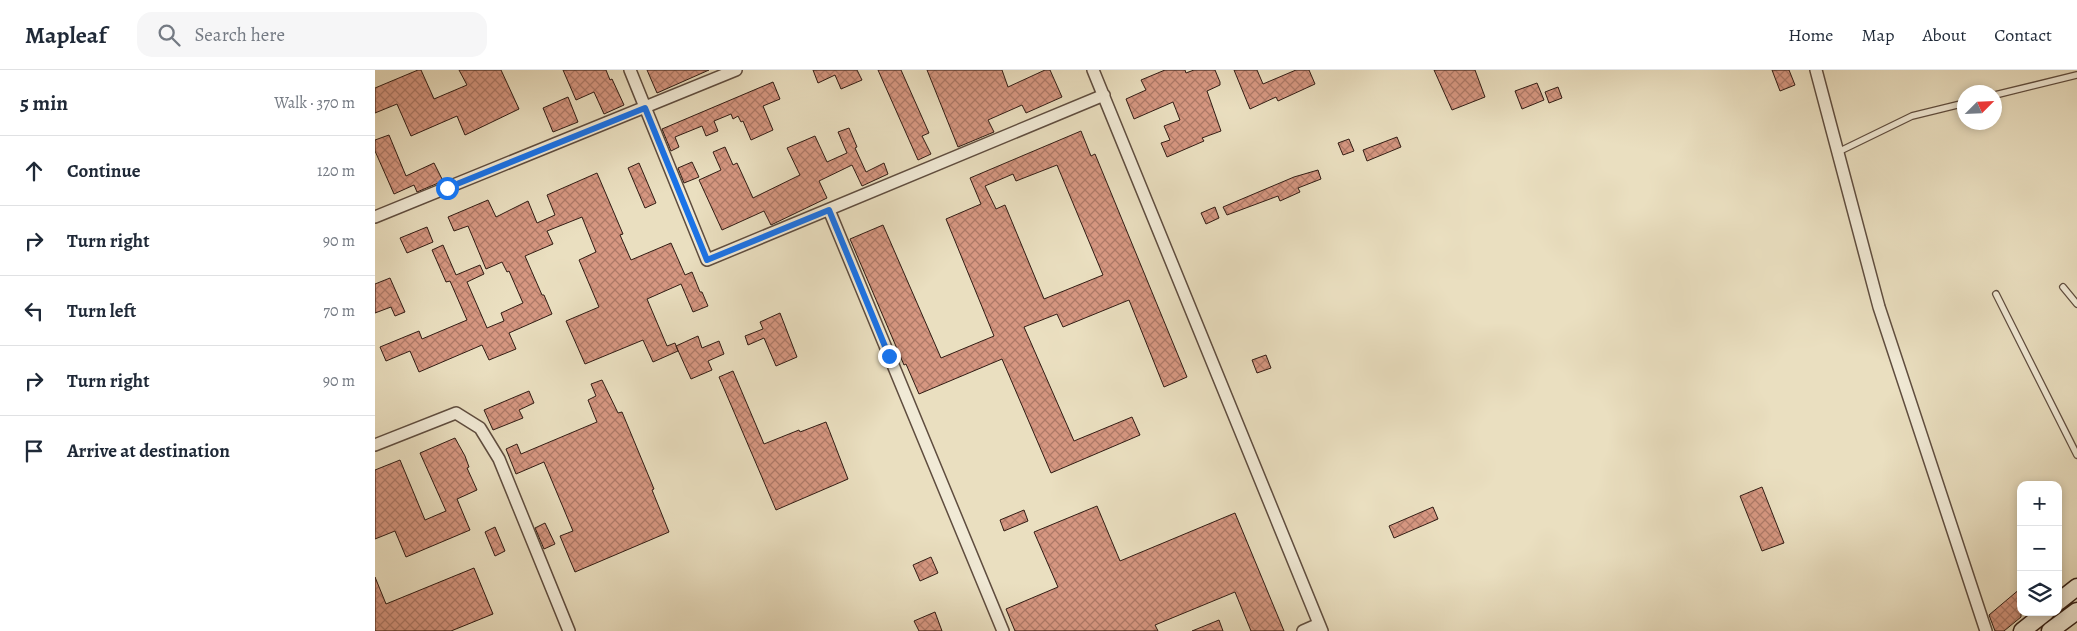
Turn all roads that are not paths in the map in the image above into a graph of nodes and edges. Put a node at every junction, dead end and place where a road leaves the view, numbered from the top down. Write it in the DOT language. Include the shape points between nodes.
graph roads {
  1 [pos="630,70"];
  2 [pos="736,70"];
  3 [pos="1093,70"];
  4 [pos="1816,70"];
  5 [pos="2077,74"];
  6 [pos="2002,93"];
  7 [pos="1104,94"];
  8 [pos="1957,105"];
  9 [pos="645,108"];
  10 [pos="1838,152"];
  11 [pos="829,210"];
  12 [pos="375,217"];
  13 [pos="2063,287"];
  14 [pos="1996,294"];
  15 [pos="2077,304"];
  16 [pos="375,445"];
  17 [pos="2077,456"];
  18 [pos="2077,587"];
  19 [pos="2062,599"];
  20 [pos="2077,611"];
  21 [pos="2041,616"];
  22 [pos="1320,628"];
  23 [pos="569,631"];
  24 [pos="1003,631"];
  25 [pos="1303,631"];
  26 [pos="1986,631"];
  27 [pos="2022,631"];
  28 [pos="2050,631"];
  1 -- 9 [label="street"];
  2 -- 9 [label="street"];
  3 -- 7 [label="street"];
  4 -- 10 [label="street"];
  5 -- 6 [label="lane"];
  7 -- 11 [label="street"];
  7 -- 22 [label="street"];
  8 -- 10 [label="lane" via="1912,116"];
  9 -- 11 [label="street" via="707,260"];
  9 -- 12 [label="street"];
  10 -- 26 [label="street" via="1879,307"];
  11 -- 24 [label="street"];
  13 -- 15 [label="lane"];
  14 -- 17 [label="lane"];
  16 -- 23 [label="street" via="456,413 480,428 499,459"];
  18 -- 19 [label="main road"];
  20 -- 28 [label="main road"];
  21 -- 27 [label="main road"];
  22 -- 25 [label="street"];
}
